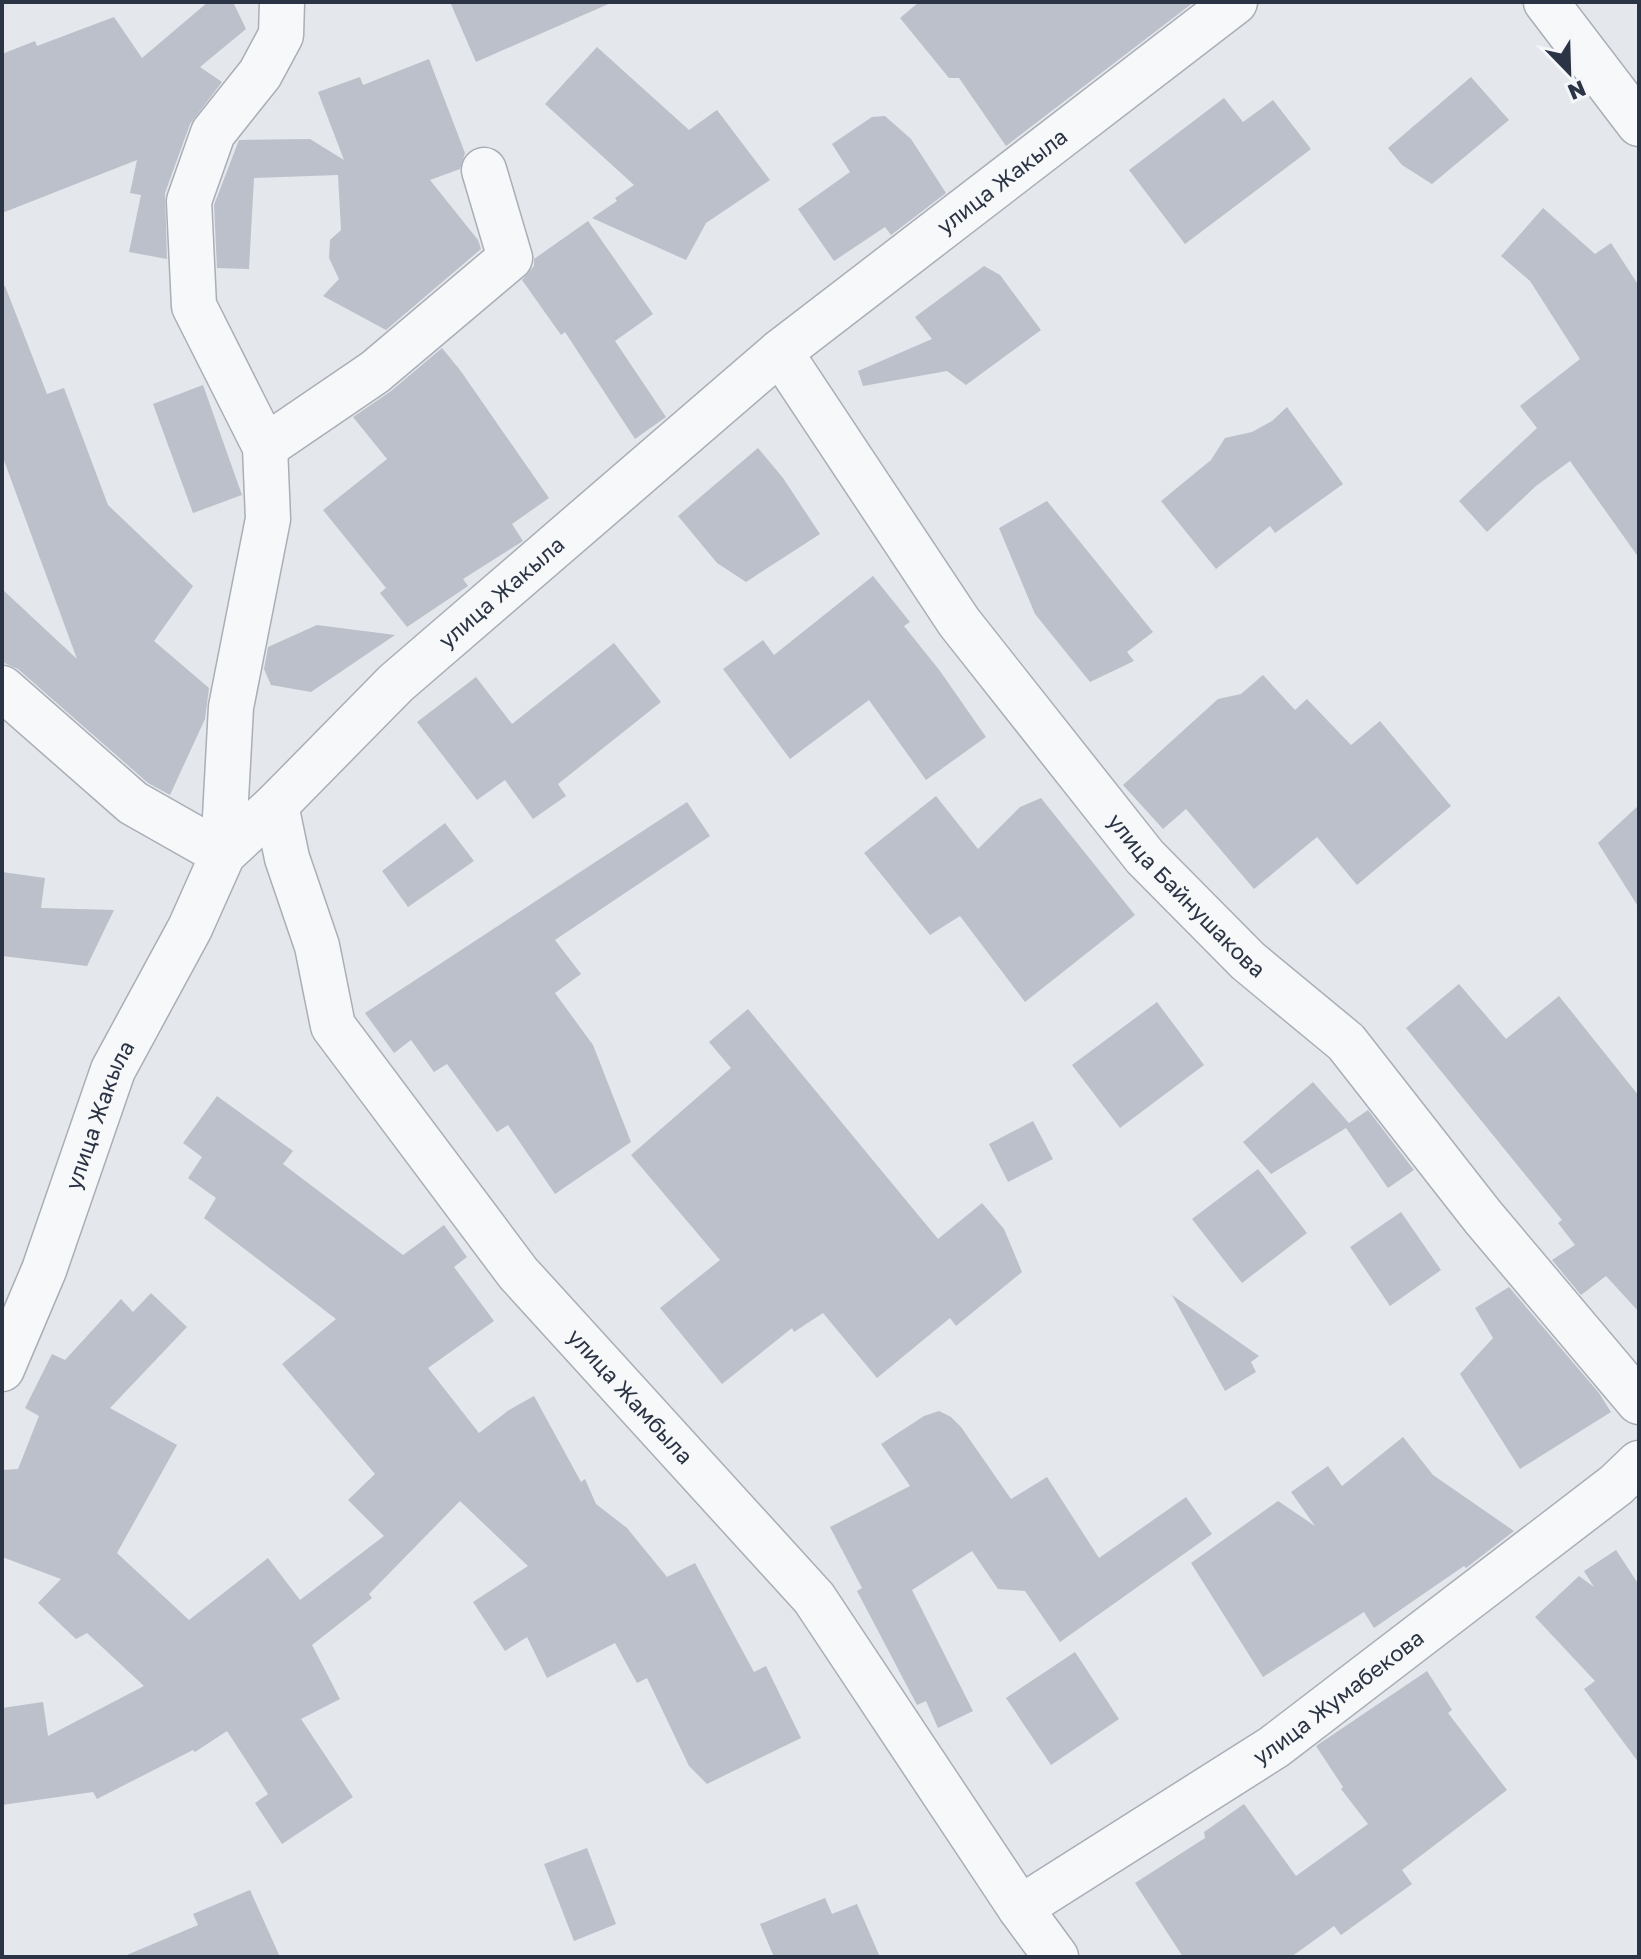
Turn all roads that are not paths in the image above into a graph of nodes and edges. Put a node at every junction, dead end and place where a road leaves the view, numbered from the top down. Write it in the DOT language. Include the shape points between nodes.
graph roads {
  1 [pos="282,2"];
  2 [pos="1235,2"];
  3 [pos="1546,2"];
  4 [pos="1639,124"];
  5 [pos="484,170"];
  6 [pos="780,352"];
  7 [pos="265,447"];
  8 [pos="2,688"];
  9 [pos="276,805"];
  10 [pos="223,854"];
  11 [pos="2,1369"];
  12 [pos="1639,1402"];
  13 [pos="1639,1463"];
  14 [pos="1020,1908"];
  15 [pos="1056,1957"];
  1 -- 7 [label="street" via="281,35 260,74 213,133 189,201 194,306"];
  2 -- 6 [label="street, улица Жакыла"];
  3 -- 4 [label="street"];
  5 -- 7 [label="street" via="510,258 375,372"];
  6 -- 9 [label="street, улица Жакыла" via="396,683"];
  6 -- 12 [label="street, улица Байнушакова" via="959,622 1145,857 1248,961 1346,1042 1483,1217"];
  7 -- 10 [label="street" via="268,519 231,707"];
  8 -- 10 [label="street" via="133,803"];
  9 -- 10 [label="street, улица Жакыла"];
  9 -- 14 [label="street, улица Жамбыла" via="287,858 317,946 333,1026 518,1273 814,1598"];
  10 -- 11 [label="street, улица Жакыла" via="190,928 113,1070 44,1270"];
  13 -- 14 [label="street, улица Жумабекова" via="1274,1747"];
  14 -- 15 [label="street, улица Жамбыла"];
}
